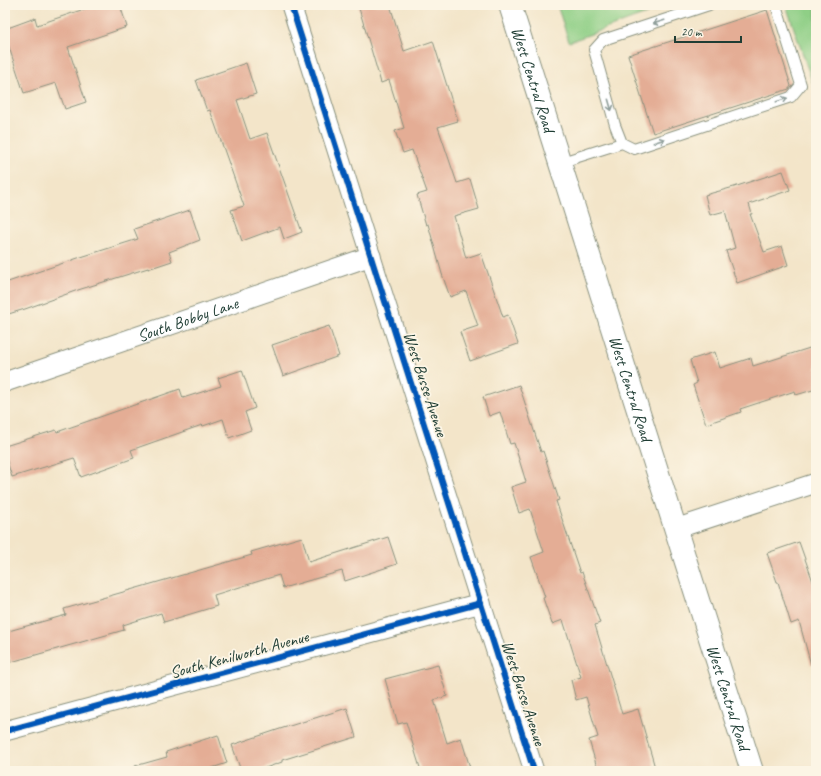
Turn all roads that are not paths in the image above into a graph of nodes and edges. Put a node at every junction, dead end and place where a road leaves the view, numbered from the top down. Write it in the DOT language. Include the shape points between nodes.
graph roads {
  1 [pos="291,5"];
  2 [pos="510,5"];
  3 [pos="709,5"];
  4 [pos="776,5"];
  5 [pos="622,143"];
  6 [pos="559,163"];
  7 [pos="371,256"];
  8 [pos="5,382"];
  9 [pos="816,483"];
  10 [pos="675,529"];
  11 [pos="481,603"];
  12 [pos="5,732"];
  13 [pos="534,771"];
  14 [pos="752,771"];
  1 -- 7 [label="street, West Busse Avenue"];
  2 -- 6 [label="main road, West Central Road"];
  3 -- 5 [label="lane, one-way" via="603,40 594,50"];
  5 -- 4 [label="lane, one-way" via="634,149 791,97 801,85"];
  5 -- 6 [label="lane"];
  6 -- 10 [label="main road, West Central Road"];
  7 -- 8 [label="street, South Bobby Lane"];
  7 -- 11 [label="street, West Busse Avenue"];
  9 -- 10 [label="street"];
  10 -- 14 [label="main road, West Central Road"];
  11 -- 12 [label="street, South Kenilworth Avenue"];
  11 -- 13 [label="street, West Busse Avenue"];
}
